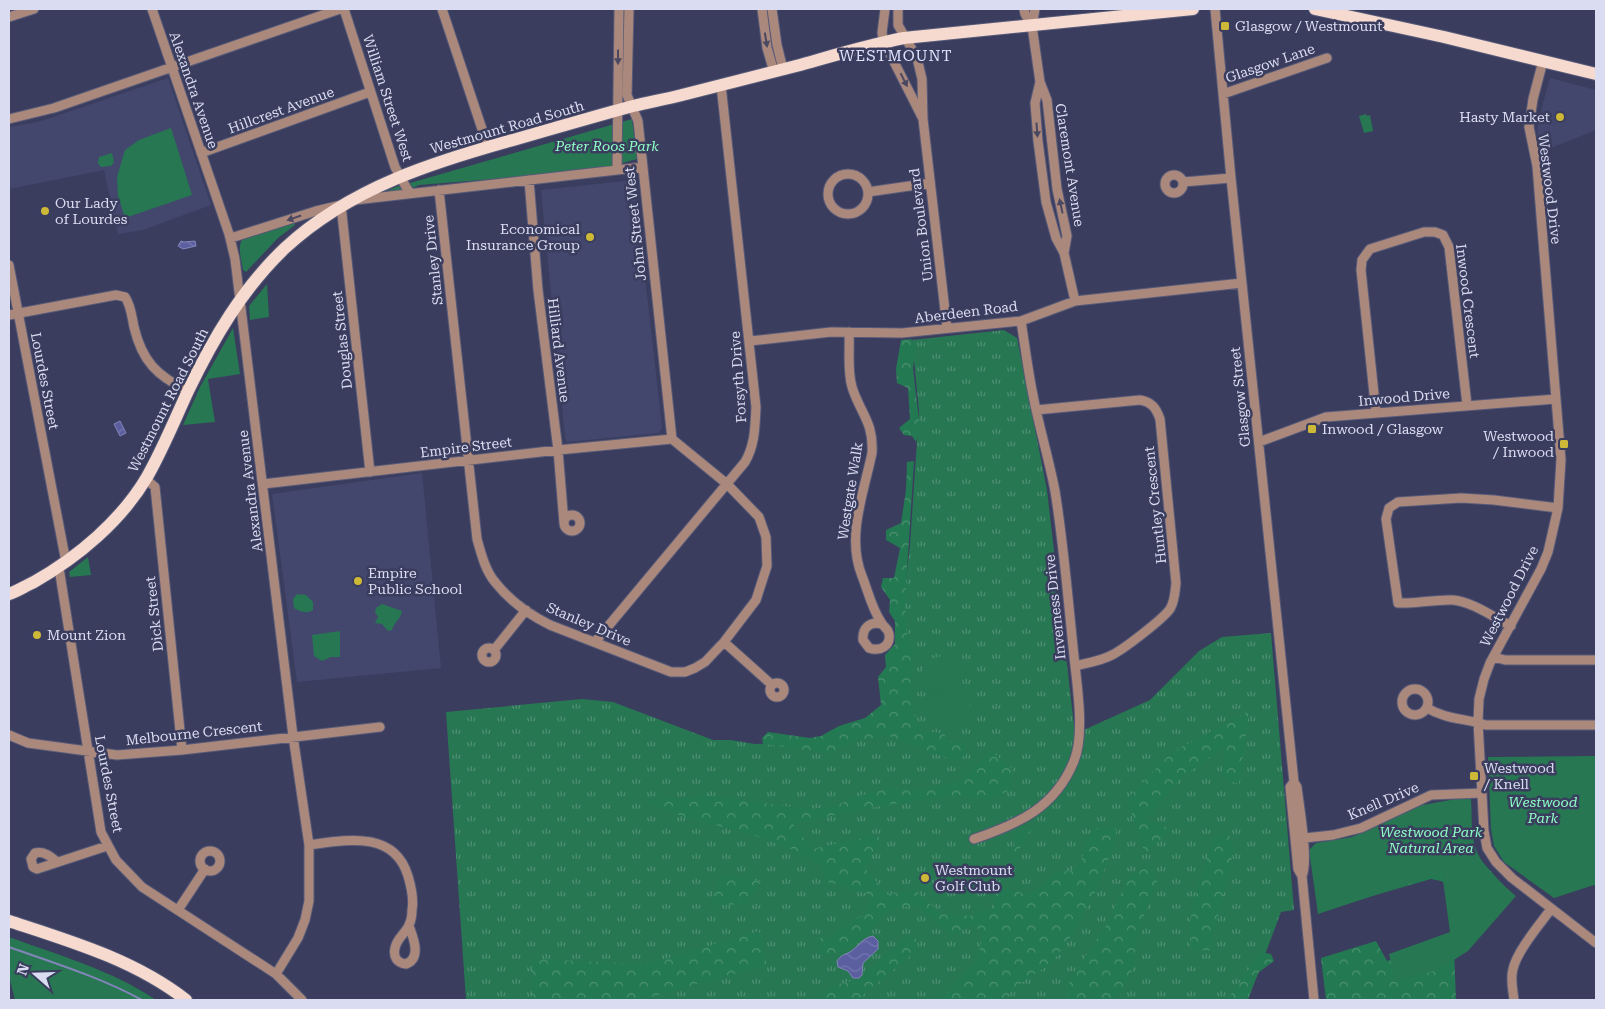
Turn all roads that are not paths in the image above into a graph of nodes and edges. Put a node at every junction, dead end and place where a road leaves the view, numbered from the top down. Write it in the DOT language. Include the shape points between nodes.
graph roads {
  1 [pos="34,9"];
  2 [pos="152,9"];
  3 [pos="340,9"];
  4 [pos="344,9"];
  5 [pos="442,9"];
  6 [pos="618,9"];
  7 [pos="629,9"];
  8 [pos="762,9"];
  9 [pos="772,9"];
  10 [pos="885,9"];
  11 [pos="898,9"];
  12 [pos="1024,9"];
  13 [pos="1035,9"];
  14 [pos="1193,9"];
  15 [pos="1215,9"];
  16 [pos="1315,9"];
  17 [pos="9,17"];
  18 [pos="1032,26"];
  19 [pos="904,38"];
  20 [pos="884,42"];
  21 [pos="1327,58"];
  22 [pos="1543,61"];
  23 [pos="172,68"];
  24 [pos="778,70"];
  25 [pos="1596,74"];
  26 [pos="1040,82"];
  27 [pos="722,85"];
  28 [pos="370,92"];
  29 [pos="1223,94"];
  30 [pos="633,106"];
  31 [pos="618,111"];
  32 [pos="9,119"];
  33 [pos="923,119"];
  34 [pos="488,147"];
  35 [pos="201,153"];
  36 [pos="643,167"];
  37 [pos="617,170"];
  38 [pos="400,176"];
  39 [pos="1231,178"];
  40 [pos="529,180"];
  41 [pos="1183,182"];
  42 [pos="930,183"];
  43 [pos="439,190"];
  44 [pos="868,192"];
  45 [pos="410,193"];
  46 [pos="346,203"];
  47 [pos="231,238"];
  48 [pos="1064,254"];
  49 [pos="9,264"];
  50 [pos="1242,283"];
  51 [pos="240,300"];
  52 [pos="1075,301"];
  53 [pos="13,314"];
  54 [pos="1021,321"];
  55 [pos="947,328"];
  56 [pos="849,332"];
  57 [pos="750,341"];
  58 [pos="188,391"];
  59 [pos="1556,399"];
  60 [pos="1467,405"];
  61 [pos="1036,410"];
  62 [pos="1376,413"];
  63 [pos="672,438"];
  64 [pos="1259,442"];
  65 [pos="558,450"];
  66 [pos="468,460"];
  67 [pos="370,472"];
  68 [pos="146,479"];
  69 [pos="263,484"];
  70 [pos="727,484"];
  71 [pos="1558,508"];
  72 [pos="564,523"];
  73 [pos="62,565"];
  74 [pos="9,594"];
  75 [pos="526,610"];
  76 [pos="881,624"];
  77 [pos="1511,626"];
  78 [pos="595,642"];
  79 [pos="724,642"];
  80 [pos="494,650"];
  81 [pos="1494,657"];
  82 [pos="1596,660"];
  83 [pos="1075,666"];
  84 [pos="772,685"];
  85 [pos="1427,708"];
  86 [pos="1478,722"];
  87 [pos="1596,725"];
  88 [pos="380,727"];
  89 [pos="11,736"];
  90 [pos="293,736"];
  91 [pos="182,750"];
  92 [pos="88,752"];
  93 [pos="1482,793"];
  94 [pos="974,839"];
  95 [pos="1299,839"];
  96 [pos="309,845"];
  97 [pos="107,846"];
  98 [pos="57,862"];
  99 [pos="205,869"];
  100 [pos="1552,909"];
  101 [pos="178,910"];
  102 [pos="9,921"];
  103 [pos="408,926"];
  104 [pos="1596,943"];
  105 [pos="276,974"];
  106 [pos="186,1000"];
  107 [pos="302,1000"];
  108 [pos="1314,1000"];
  109 [pos="1514,1000"];
  1 -- 17 [label="street"];
  2 -- 23 [label="street, Alexandra Avenue"];
  3 -- 23 [label="street"];
  4 -- 28 [label="street, William Street West"];
  5 -- 34 [label="street"];
  6 -- 31 [label="street, John Street West, one-way"];
  7 -- 30 [label="street, John Street West" via="627,95"];
  8 -- 24 [label="street, one-way" via="767,48"];
  9 -- 24 [label="street"];
  10 -- 20 [label="street, Union Boulevard"];
  11 -- 19 [label="street, Union Boulevard" via="898,25"];
  12 -- 18 [label="street, Claremont Avenue"];
  13 -- 18 [label="street, Claremont Avenue"];
  14 -- 18 [label="main road, Westmount Road South"];
  15 -- 29 [label="street, Glasgow Street"];
  16 -- 22 [label="main road"];
  18 -- 19 [label="main road, Westmount Road South"];
  18 -- 26 [label="street, Claremont Avenue"];
  19 -- 20 [label="main road, Westmount Road South"];
  19 -- 33 [label="street, Union Boulevard" via="917,58 922,79"];
  20 -- 24 [label="main road, Westmount Road South"];
  20 -- 33 [label="street, Union Boulevard, one-way"];
  21 -- 29 [label="street, Glasgow Lane"];
  22 -- 25 [label="main road"];
  22 -- 59 [label="street, Westwood Drive" via="1529,127 1538,184"];
  23 -- 32 [label="street" via="54,108"];
  23 -- 35 [label="street, Alexandra Avenue"];
  24 -- 27 [label="main road, Westmount Road South"];
  48 -- 26 [label="street, Claremont Avenue, one-way" via="1067,236 1057,189 1047,100"];
  26 -- 48 [label="street, Claremont Avenue, one-way" via="1035,102 1046,202"];
  27 -- 30 [label="main road, Westmount Road South"];
  27 -- 57 [label="street, Forsyth Drive"];
  28 -- 35 [label="street, Hillcrest Avenue"];
  28 -- 38 [label="street, William Street West"];
  29 -- 39 [label="street, Glasgow Street"];
  30 -- 31 [label="main road, Westmount Road South"];
  30 -- 36 [label="street, John Street West" via="638,121"];
  31 -- 34 [label="main road, Westmount Road South"];
  31 -- 37 [label="street, John Street West"];
  33 -- 42 [label="street, Union Boulevard"];
  34 -- 38 [label="main road, Westmount Road South"];
  35 -- 47 [label="street, Alexandra Avenue"];
  36 -- 37 [label="street, Westmount Road South"];
  36 -- 63 [label="street, John Street West"];
  37 -- 40 [label="street, Westmount Road South"];
  38 -- 45 [label="street, William Street West"];
  38 -- 46 [label="main road, Westmount Road South"];
  39 -- 41 [label="street"];
  39 -- 50 [label="street, Glasgow Street"];
  40 -- 43 [label="street, Westmount Road South"];
  40 -- 65 [label="street, Hilliard Avenue" via="538,290"];
  42 -- 44 [label="street"];
  42 -- 55 [label="street, Union Boulevard"];
  43 -- 45 [label="street, Westmount Road South"];
  43 -- 66 [label="street, Stanley Drive"];
  44 -- 44 [label="street" via="859,176 847,173 834,179 829,186 829,201 833,207 847,214 861,210"];
  45 -- 46 [label="street, Westmount Road South"];
  46 -- 47 [label="street, Westmount Road South, one-way"];
  46 -- 51 [label="main road, Westmount Road South" via="324,216 285,249"];
  46 -- 67 [label="street, Douglas Street"];
  47 -- 51 [label="street, Alexandra Avenue"];
  48 -- 52 [label="street, Claremont Avenue"];
  49 -- 53 [label="street, Lourdes Street"];
  50 -- 52 [label="street, Aberdeen Road"];
  50 -- 64 [label="street, Glasgow Street"];
  51 -- 58 [label="main road, Westmount Road South" via="222,326"];
  51 -- 69 [label="street, Alexandra Avenue"];
  52 -- 54 [label="street, Aberdeen Road"];
  53 -- 58 [label="street" via="116,295 125,297 137,340 151,366"];
  53 -- 73 [label="street, Lourdes Street"];
  54 -- 55 [label="street, Aberdeen Road"];
  54 -- 61 [label="street, Inverness Drive"];
  55 -- 56 [label="street, Aberdeen Road" via="902,333"];
  56 -- 57 [label="street, Aberdeen Road"];
  56 -- 76 [label="street, Westgate Walk" via="851,385 872,432 873,442 857,522 856,560"];
  57 -- 70 [label="street, Forsyth Drive" via="755,435 750,452"];
  58 -- 68 [label="main road, Westmount Road South"];
  59 -- 60 [label="street, Inwood Drive"];
  59 -- 71 [label="street, Westwood Drive" via="1561,460"];
  60 -- 62 [label="street, Inwood Drive"];
  60 -- 62 [label="street, Inwood Crescent" via="1449,247 1443,235 1430,231 1370,249 1362,260"];
  61 -- 83 [label="street, Inverness Drive" via="1064,553"];
  61 -- 83 [label="street, Huntley Crescent" via="1140,400 1151,404 1160,419 1175,596 1170,609 1158,621 1112,655"];
  62 -- 64 [label="street, Inwood Drive" via="1326,417"];
  63 -- 65 [label="street, Empire Street"];
  63 -- 70 [label="street, Stanley Drive"];
  64 -- 95 [label="street, Glasgow Street" via="1294,782 1290,787"];
  65 -- 66 [label="street, Empire Street"];
  65 -- 72 [label="street, Hilliard Avenue"];
  66 -- 67 [label="street, Empire Street"];
  66 -- 75 [label="street, Stanley Drive" via="482,559 494,582"];
  67 -- 69 [label="street, Empire Street"];
  68 -- 73 [label="main road, Westmount Road South" via="98,536"];
  68 -- 91 [label="street, Dick Street" via="155,487"];
  69 -- 90 [label="street, Alexandra Avenue"];
  70 -- 78 [label="street, Forsyth Drive"];
  70 -- 79 [label="street, Stanley Drive" via="759,517 766,537 767,566 756,600"];
  71 -- 77 [label="street, Westwood Drive" via="1548,552"];
  71 -- 77 [label="street" via="1461,498 1398,502 1387,513 1398,603 1453,600 1469,604"];
  73 -- 74 [label="main road, Westmount Road South"];
  73 -- 92 [label="street, Lourdes Street"];
  75 -- 78 [label="street, Stanley Drive" via="550,625"];
  75 -- 80 [label="street"];
  77 -- 81 [label="street, Westwood Drive"];
  78 -- 79 [label="street, Stanley Drive" via="671,672 685,672 705,662"];
  79 -- 84 [label="street"];
  81 -- 82 [label="street" via="1505,660"];
  81 -- 86 [label="street, Westwood Drive" via="1479,699"];
  83 -- 94 [label="street, Inverness Drive" via="1079,743 1068,775 1036,812 1004,829"];
  85 -- 86 [label="street" via="1451,719"];
  86 -- 87 [label="street" via="1486,725"];
  86 -- 93 [label="street, Westwood Drive"];
  88 -- 90 [label="street, Melbourne Crescent"];
  89 -- 92 [label="street, Melbourne Crescent" via="28,743"];
  90 -- 91 [label="street, Melbourne Crescent"];
  90 -- 96 [label="street, Alexandra Avenue"];
  91 -- 92 [label="street, Melbourne Crescent" via="125,754"];
  92 -- 97 [label="street, Lourdes Street"];
  93 -- 95 [label="street, Knell Drive" via="1431,796 1361,828"];
  93 -- 100 [label="street, Westwood Drive" via="1485,839 1491,855 1512,878"];
  95 -- 108 [label="street, Glasgow Street" via="1298,869 1302,876"];
  96 -- 103 [label="street" via="361,840 391,849 403,864 410,884 413,909"];
  96 -- 105 [label="street, Alexandra Avenue" via="309,901 305,920"];
  97 -- 98 [label="street"];
  97 -- 101 [label="street, Lourdes Street" via="142,887"];
  99 -- 101 [label="street"];
  100 -- 104 [label="street, Westwood Drive"];
  100 -- 109 [label="street" via="1512,968"];
  101 -- 105 [label="street, Lourdes Street"];
  102 -- 106 [label="main road" via="93,949 156,979"];
  105 -- 107 [label="street, Lourdes Street"];
}
